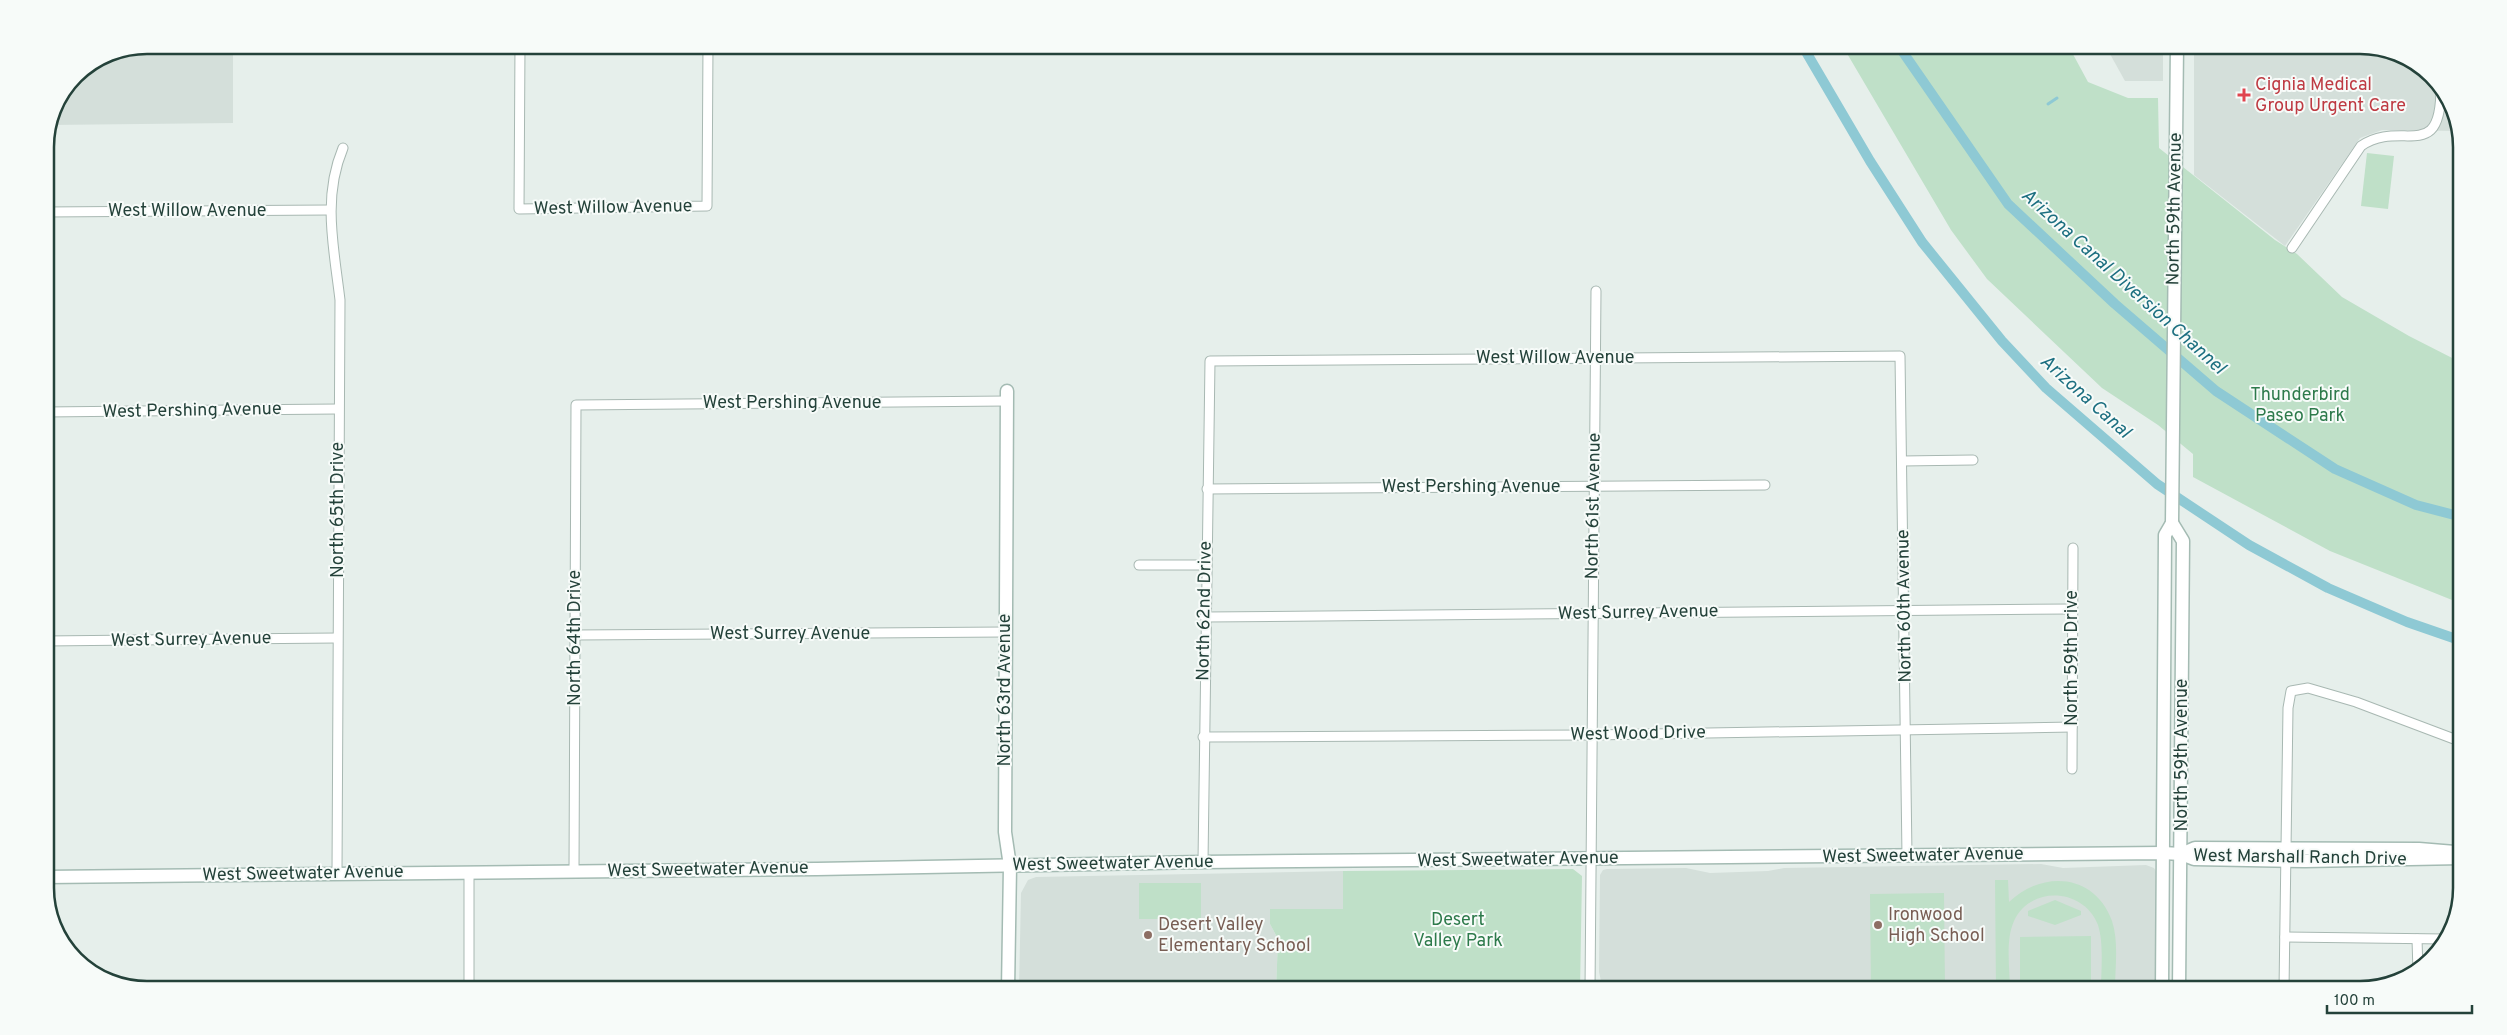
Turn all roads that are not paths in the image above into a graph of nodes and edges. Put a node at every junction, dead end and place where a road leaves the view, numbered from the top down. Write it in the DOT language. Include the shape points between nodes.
graph roads {
  1 [pos="520,54"];
  2 [pos="708,54"];
  3 [pos="2176,54"];
  4 [pos="2441,100"];
  5 [pos="343,148"];
  6 [pos="330,210"];
  7 [pos="54,212"];
  8 [pos="2292,248"];
  9 [pos="1596,291"];
  10 [pos="1900,356"];
  11 [pos="1595,358"];
  12 [pos="1210,361"];
  13 [pos="1007,396"];
  14 [pos="576,404"];
  15 [pos="338,409"];
  16 [pos="54,412"];
  17 [pos="1973,460"];
  18 [pos="1902,461"];
  19 [pos="1765,485"];
  20 [pos="1594,486"];
  21 [pos="1207,489"];
  22 [pos="2172,523"];
  23 [pos="2073,548"];
  24 [pos="1139,565"];
  25 [pos="1206,565"];
  26 [pos="2071,609"];
  27 [pos="1905,610"];
  28 [pos="1593,614"];
  29 [pos="1205,617"];
  30 [pos="1005,632"];
  31 [pos="575,636"];
  32 [pos="337,638"];
  33 [pos="54,641"];
  34 [pos="2072,727"];
  35 [pos="1906,729"];
  36 [pos="1592,735"];
  37 [pos="1203,738"];
  38 [pos="2453,739"];
  39 [pos="2072,769"];
  40 [pos="2286,848"];
  41 [pos="2163,853"];
  42 [pos="2181,854"];
  43 [pos="2453,855"];
  44 [pos="1908,856"];
  45 [pos="2453,856"];
  46 [pos="1592,859"];
  47 [pos="2286,861"];
  48 [pos="1203,862"];
  49 [pos="1010,866"];
  50 [pos="574,872"];
  51 [pos="337,873"];
  52 [pos="469,873"];
  53 [pos="54,877"];
  54 [pos="2285,937"];
  55 [pos="2418,938"];
  56 [pos="2439,939"];
  57 [pos="2418,961"];
  58 [pos="469,981"];
  59 [pos="1008,981"];
  60 [pos="1590,981"];
  61 [pos="2162,981"];
  62 [pos="2180,981"];
  63 [pos="2284,981"];
  1 -- 2 [label="street, West Willow Avenue" via="518,209 707,206"];
  3 -- 22 [label="street, North 59th Avenue"];
  4 -- 8 [label="street" via="2436,123 2429,132 2420,136 2379,137 2360,146"];
  5 -- 6 [label="street, North 65th Drive" via="332,183"];
  6 -- 7 [label="street, West Willow Avenue"];
  6 -- 15 [label="street, North 65th Drive" via="340,300"];
  9 -- 11 [label="street, North 61st Avenue"];
  10 -- 11 [label="street, West Willow Avenue"];
  10 -- 18 [label="street, North 60th Avenue"];
  11 -- 12 [label="street, West Willow Avenue"];
  11 -- 20 [label="street, North 61st Avenue"];
  12 -- 21 [label="street, North 62nd Drive"];
  13 -- 14 [label="street, West Pershing Avenue"];
  13 -- 30 [label="street, North 63rd Avenue"];
  14 -- 31 [label="street, North 64th Drive"];
  15 -- 16 [label="street, West Pershing Avenue"];
  15 -- 32 [label="street, North 65th Drive"];
  17 -- 18 [label="street"];
  18 -- 27 [label="street, North 60th Avenue"];
  19 -- 20 [label="street, West Pershing Avenue"];
  20 -- 21 [label="street, West Pershing Avenue"];
  20 -- 28 [label="street, North 61st Avenue"];
  21 -- 25 [label="street, North 62nd Drive"];
  22 -- 41 [label="street, North 59th Avenue" via="2165,535"];
  22 -- 42 [label="street, North 59th Avenue" via="2183,541"];
  23 -- 26 [label="street, North 59th Drive"];
  24 -- 25 [label="street"];
  25 -- 29 [label="street, North 62nd Drive"];
  26 -- 27 [label="street, West Surrey Avenue"];
  26 -- 34 [label="street, North 59th Drive"];
  27 -- 28 [label="street, West Surrey Avenue"];
  27 -- 35 [label="street, North 60th Avenue"];
  28 -- 29 [label="street, West Surrey Avenue"];
  28 -- 36 [label="street, North 61st Avenue"];
  29 -- 37 [label="street, North 62nd Drive"];
  30 -- 31 [label="street, West Surrey Avenue"];
  30 -- 49 [label="street, North 63rd Avenue" via="1005,832"];
  31 -- 50 [label="street, North 64th Drive"];
  32 -- 33 [label="street, West Surrey Avenue"];
  32 -- 51 [label="street, North 65th Drive"];
  34 -- 35 [label="street, West Wood Drive"];
  34 -- 39 [label="street, North 59th Drive"];
  35 -- 36 [label="street, West Wood Drive"];
  35 -- 44 [label="street, North 60th Avenue"];
  36 -- 37 [label="street, West Wood Drive"];
  36 -- 46 [label="street, North 61st Avenue"];
  37 -- 48 [label="street, North 62nd Drive"];
  38 -- 40 [label="street" via="2356,702 2308,688 2291,691"];
  40 -- 42 [label="street, West Marshall Ranch Drive" via="2195,848"];
  40 -- 43 [label="street, West Marshall Ranch Drive" via="2419,849"];
  40 -- 47 [label="street"];
  41 -- 42 [label="street, West Sweetwater Avenue"];
  41 -- 44 [label="street, West Sweetwater Avenue"];
  41 -- 61 [label="street, North 59th Avenue"];
  42 -- 47 [label="street, West Marshall Ranch Drive" via="2194,859"];
  42 -- 62 [label="street, North 59th Avenue"];
  44 -- 46 [label="street, West Sweetwater Avenue"];
  45 -- 47 [label="street, West Marshall Ranch Drive"];
  46 -- 48 [label="street, West Sweetwater Avenue"];
  46 -- 60 [label="street, North 61st Avenue"];
  47 -- 54 [label="street"];
  48 -- 49 [label="street, West Sweetwater Avenue"];
  49 -- 50 [label="street, West Sweetwater Avenue"];
  49 -- 59 [label="street, North 63rd Avenue"];
  50 -- 52 [label="street, West Sweetwater Avenue"];
  51 -- 52 [label="street, West Sweetwater Avenue"];
  51 -- 53 [label="street, West Sweetwater Avenue"];
  52 -- 58 [label="street"];
  54 -- 55 [label="street"];
  54 -- 63 [label="street"];
  55 -- 56 [label="street"];
  55 -- 57 [label="street"];
}
